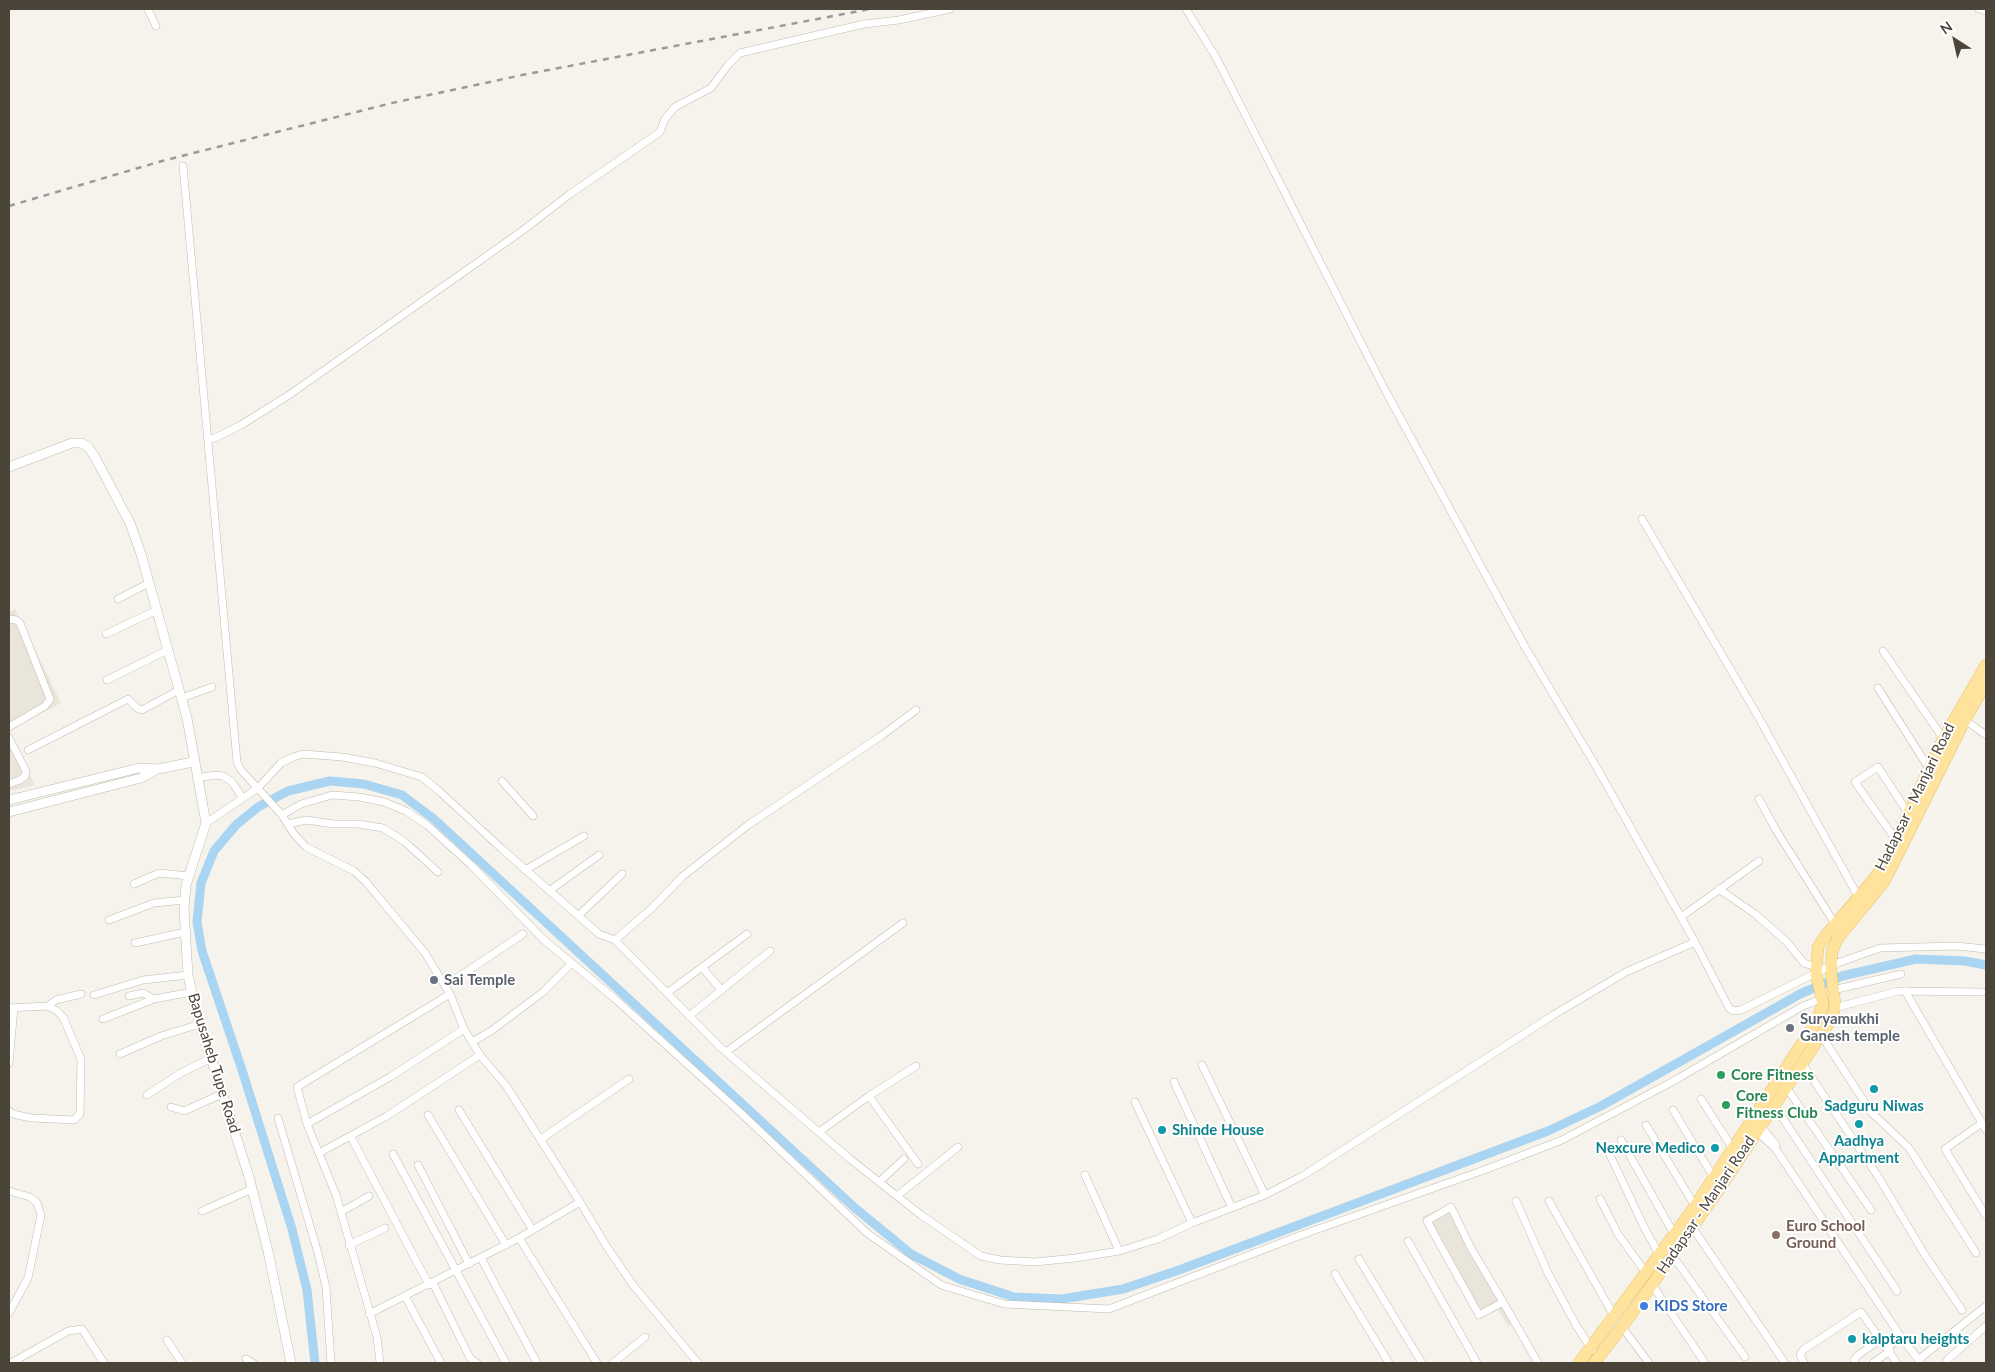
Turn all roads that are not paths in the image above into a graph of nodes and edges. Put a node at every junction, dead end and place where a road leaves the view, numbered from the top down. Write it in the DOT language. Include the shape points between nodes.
graph roads {
  1 [pos="148,9"];
  2 [pos="950,9"];
  3 [pos="1186,9"];
  4 [pos="1979,9"];
  5 [pos="1986,11"];
  6 [pos="156,26"];
  7 [pos="183,166"];
  8 [pos="208,440"];
  9 [pos="9,467"];
  10 [pos="1642,519"];
  11 [pos="150,584"];
  12 [pos="118,599"];
  13 [pos="157,610"];
  14 [pos="9,618"];
  15 [pos="106,634"];
  16 [pos="168,650"];
  17 [pos="1883,651"];
  18 [pos="1986,664"];
  19 [pos="107,680"];
  20 [pos="1986,683"];
  21 [pos="212,687"];
  22 [pos="1878,688"];
  23 [pos="180,694"];
  24 [pos="916,710"];
  25 [pos="1965,720"];
  26 [pos="9,727"];
  27 [pos="1986,735"];
  28 [pos="9,738"];
  29 [pos="1948,743"];
  30 [pos="28,750"];
  31 [pos="194,762"];
  32 [pos="1929,768"];
  33 [pos="158,769"];
  34 [pos="197,778"];
  35 [pos="1937,778"];
  36 [pos="502,781"];
  37 [pos="9,784"];
  38 [pos="78,784"];
  39 [pos="258,788"];
  40 [pos="80,794"];
  41 [pos="242,797"];
  42 [pos="1759,799"];
  43 [pos="9,800"];
  44 [pos="9,812"];
  45 [pos="1908,813"];
  46 [pos="282,815"];
  47 [pos="533,816"];
  48 [pos="206,823"];
  49 [pos="288,824"];
  50 [pos="584,836"];
  51 [pos="1896,840"];
  52 [pos="599,855"];
  53 [pos="1759,861"];
  54 [pos="525,870"];
  55 [pos="438,872"];
  56 [pos="622,874"];
  57 [pos="188,876"];
  58 [pos="134,884"];
  59 [pos="1719,889"];
  60 [pos="549,891"];
  61 [pos="185,900"];
  62 [pos="1862,901"];
  63 [pos="578,916"];
  64 [pos="1681,917"];
  65 [pos="109,920"];
  66 [pos="903,923"];
  67 [pos="1835,924"];
  68 [pos="185,932"];
  69 [pos="523,934"];
  70 [pos="747,934"];
  71 [pos="615,940"];
  72 [pos="1695,942"];
  73 [pos="135,943"];
  74 [pos="1986,949"];
  75 [pos="770,951"];
  76 [pos="572,963"];
  77 [pos="702,967"];
  78 [pos="1831,969"];
  79 [pos="1816,973"];
  80 [pos="1901,974"];
  81 [pos="188,975"];
  82 [pos="445,986"];
  83 [pos="721,990"];
  84 [pos="1833,990"];
  85 [pos="1905,991"];
  86 [pos="192,992"];
  87 [pos="1982,992"];
  88 [pos="81,994"];
  89 [pos="450,994"];
  90 [pos="667,994"];
  91 [pos="94,995"];
  92 [pos="129,996"];
  93 [pos="1821,996"];
  94 [pos="154,999"];
  95 [pos="48,1006"];
  96 [pos="11,1008"];
  97 [pos="1834,1008"];
  98 [pos="689,1016"];
  99 [pos="103,1019"];
  100 [pos="200,1024"];
  101 [pos="464,1029"];
  102 [pos="1821,1035"];
  103 [pos="472,1042"];
  104 [pos="726,1052"];
  105 [pos="120,1054"];
  106 [pos="480,1055"];
  107 [pos="211,1058"];
  108 [pos="9,1063"];
  109 [pos="1802,1063"];
  110 [pos="1202,1065"];
  111 [pos="916,1066"];
  112 [pos="629,1079"];
  113 [pos="1174,1082"];
  114 [pos="1786,1087"];
  115 [pos="222,1094"];
  116 [pos="147,1095"];
  117 [pos="869,1096"];
  118 [pos="1701,1099"];
  119 [pos="1135,1102"];
  120 [pos="1774,1105"];
  121 [pos="171,1107"];
  122 [pos="459,1110"];
  123 [pos="1673,1110"];
  124 [pos="9,1112"];
  125 [pos="428,1115"];
  126 [pos="278,1118"];
  127 [pos="307,1124"];
  128 [pos="1646,1125"];
  129 [pos="1754,1125"];
  130 [pos="1984,1127"];
  131 [pos="819,1132"];
  132 [pos="351,1137"];
  133 [pos="541,1139"];
  134 [pos="1621,1140"];
  135 [pos="958,1147"];
  136 [pos="1733,1149"];
  137 [pos="319,1153"];
  138 [pos="393,1154"];
  139 [pos="1610,1155"];
  140 [pos="904,1160"];
  141 [pos="918,1164"];
  142 [pos="418,1165"];
  143 [pos="1085,1175"];
  144 [pos="1717,1181"];
  145 [pos="879,1182"];
  146 [pos="252,1189"];
  147 [pos="9,1191"];
  148 [pos="1266,1195"];
  149 [pos="369,1196"];
  150 [pos="897,1196"];
  151 [pos="1600,1199"];
  152 [pos="1549,1200"];
  153 [pos="580,1202"];
  154 [pos="1516,1202"];
  155 [pos="1694,1206"];
  156 [pos="1232,1208"];
  157 [pos="1871,1210"];
  158 [pos="202,1211"];
  159 [pos="341,1212"];
  160 [pos="1986,1216"];
  161 [pos="1192,1222"];
  162 [pos="1692,1227"];
  163 [pos="385,1228"];
  164 [pos="532,1230"];
  165 [pos="1674,1234"];
  166 [pos="519,1238"];
  167 [pos="1408,1241"];
  168 [pos="350,1245"];
  169 [pos="506,1245"];
  170 [pos="1119,1251"];
  171 [pos="1976,1253"];
  172 [pos="1659,1254"];
  173 [pos="1672,1255"];
  174 [pos="481,1258"];
  175 [pos="1359,1259"];
  176 [pos="469,1264"];
  177 [pos="455,1271"];
  178 [pos="1335,1274"];
  179 [pos="1647,1278"];
  180 [pos="431,1284"];
  181 [pos="1897,1292"];
  182 [pos="405,1296"];
  183 [pos="1503,1302"];
  184 [pos="1986,1306"];
  185 [pos="1962,1310"];
  186 [pos="9,1313"];
  187 [pos="370,1314"];
  188 [pos="1614,1316"];
  189 [pos="1986,1326"];
  190 [pos="1622,1327"];
  191 [pos="645,1337"];
  192 [pos="1901,1337"];
  193 [pos="1881,1339"];
  194 [pos="168,1340"];
  195 [pos="1889,1349"];
  196 [pos="1594,1357"];
  197 [pos="1745,1357"];
  198 [pos="246,1359"];
  199 [pos="1920,1361"];
  200 [pos="11,1363"];
  201 [pos="104,1363"];
  202 [pos="182,1363"];
  203 [pos="253,1363"];
  204 [pos="291,1363"];
  205 [pos="331,1363"];
  206 [pos="380,1363"];
  207 [pos="440,1363"];
  208 [pos="477,1363"];
  209 [pos="506,1363"];
  210 [pos="537,1363"];
  211 [pos="597,1363"];
  212 [pos="613,1363"];
  213 [pos="698,1363"];
  214 [pos="1389,1363"];
  215 [pos="1422,1363"];
  216 [pos="1477,1363"];
  217 [pos="1538,1363"];
  218 [pos="1579,1363"];
  219 [pos="1650,1363"];
  220 [pos="1705,1363"];
  221 [pos="1785,1363"];
  222 [pos="1804,1363"];
  223 [pos="1854,1363"];
  224 [pos="1873,1363"];
  225 [pos="1897,1363"];
  226 [pos="1946,1363"];
  1 -- 6 [label="street"];
  2 -- 8 [label="street" via="864,24 740,53 711,88 675,107 660,132 289,395 239,427"];
  3 -- 64 [label="street" via="1217,59 1384,388 1525,647"];
  4 -- 5 [label="street"];
  7 -- 8 [label="street"];
  8 -- 39 [label="street" via="237,762 240,770"];
  9 -- 11 [label="street" via="72,443 88,447 130,523"];
  10 -- 62 [label="street"];
  11 -- 12 [label="street"];
  11 -- 13 [label="street"];
  13 -- 15 [label="street"];
  13 -- 16 [label="street"];
  14 -- 26 [label="street" via="20,623 50,699 45,706"];
  16 -- 19 [label="street"];
  16 -- 23 [label="street"];
  17 -- 29 [label="street"];
  18 -- 29 [label="main road, Hadapsar - Manjari Road" via="1970,690"];
  20 -- 25 [label="main road, Hadapsar - Manjari Road"];
  21 -- 23 [label="street"];
  22 -- 32 [label="street"];
  23 -- 30 [label="street" via="142,710 128,699"];
  23 -- 31 [label="street"];
  24 -- 71 [label="street" via="748,825 684,876"];
  25 -- 27 [label="street"];
  25 -- 29 [label="main road, Hadapsar - Manjari Road"];
  28 -- 37 [label="street" via="26,771 20,780"];
  29 -- 32 [label="main road, Hadapsar - Manjari Road"];
  29 -- 35 [label="main road, Hadapsar - Manjari Road"];
  31 -- 33 [label="street"];
  31 -- 34 [label="street"];
  32 -- 35 [label="street"];
  32 -- 45 [label="main road, Hadapsar - Manjari Road"];
  33 -- 38 [label="street" via="139,768"];
  33 -- 40 [label="street" via="141,778"];
  34 -- 41 [label="street" via="215,775 228,778"];
  34 -- 48 [label="street"];
  35 -- 62 [label="main road, Hadapsar - Manjari Road" via="1884,882"];
  36 -- 47 [label="street"];
  38 -- 40 [label="street"];
  38 -- 43 [label="street"];
  39 -- 41 [label="street"];
  39 -- 46 [label="street"];
  39 -- 54 [label="street" via="281,763 303,754 375,763 422,778"];
  40 -- 44 [label="street"];
  41 -- 48 [label="street"];
  42 -- 67 [label="street"];
  45 -- 51 [label="main road, Hadapsar - Manjari Road"];
  45 -- 51 [label="street" via="1878,767 1855,782"];
  46 -- 49 [label="street"];
  46 -- 76 [label="street" via="301,804 332,796 376,800 406,811 471,865 544,940"];
  48 -- 57 [label="street, Bapusaheb Tupe Road"];
  49 -- 55 [label="street" via="306,820 384,828"];
  49 -- 82 [label="street" via="306,847 354,871 366,882 426,953"];
  50 -- 54 [label="street"];
  51 -- 62 [label="main road, Hadapsar - Manjari Road"];
  52 -- 60 [label="street"];
  53 -- 59 [label="street"];
  54 -- 60 [label="street"];
  56 -- 63 [label="street"];
  57 -- 58 [label="street" via="159,873"];
  57 -- 61 [label="street, Bapusaheb Tupe Road"];
  59 -- 64 [label="street"];
  59 -- 79 [label="street" via="1755,914"];
  60 -- 63 [label="street"];
  61 -- 65 [label="street" via="154,903"];
  61 -- 68 [label="street, Bapusaheb Tupe Road"];
  62 -- 67 [label="main road, Hadapsar - Manjari Road"];
  62 -- 78 [label="main road, Hadapsar - Manjari Road" via="1838,938 1832,952"];
  63 -- 71 [label="street" via="599,934"];
  64 -- 72 [label="street"];
  66 -- 104 [label="street"];
  67 -- 79 [label="main road, Hadapsar - Manjari Road" via="1818,947"];
  68 -- 73 [label="street"];
  68 -- 81 [label="street, Bapusaheb Tupe Road"];
  69 -- 82 [label="street"];
  70 -- 77 [label="street"];
  71 -- 90 [label="street"];
  72 -- 79 [label="street" via="1727,1004 1734,1011"];
  72 -- 148 [label="street" via="1626,972 1304,1175"];
  74 -- 78 [label="street" via="1956,946 1880,948"];
  75 -- 83 [label="street"];
  76 -- 93 [label="street" via="741,1113 867,1233 940,1285 1004,1304 1110,1309 1562,1140 1670,1083"];
  76 -- 103 [label="street" via="542,992"];
  77 -- 83 [label="street"];
  77 -- 90 [label="street"];
  78 -- 79 [label="street"];
  78 -- 84 [label="main road, Hadapsar - Manjari Road"];
  79 -- 93 [label="main road"];
  80 -- 84 [label="street"];
  81 -- 86 [label="street, Bapusaheb Tupe Road"];
  81 -- 91 [label="street" via="144,980"];
  82 -- 89 [label="street"];
  83 -- 98 [label="street"];
  84 -- 97 [label="main road, Hadapsar - Manjari Road"];
  85 -- 87 [label="street"];
  85 -- 97 [label="street"];
  85 -- 130 [label="street"];
  86 -- 94 [label="street"];
  86 -- 100 [label="street, Bapusaheb Tupe Road"];
  88 -- 95 [label="street" via="56,1000"];
  89 -- 101 [label="street"];
  89 -- 127 [label="street" via="301,1084 297,1092"];
  90 -- 98 [label="street"];
  92 -- 94 [label="street" via="143,993"];
  93 -- 129 [label="main road, Hadapsar - Manjari Road" via="1823,1004 1816,1022"];
  94 -- 99 [label="street"];
  95 -- 96 [label="street"];
  95 -- 124 [label="street" via="63,1018 81,1059 80,1114 74,1120 67,1120 31,1118"];
  96 -- 108 [label="street"];
  97 -- 102 [label="main road, Hadapsar - Manjari Road"];
  98 -- 104 [label="street"];
  100 -- 105 [label="street"];
  100 -- 107 [label="street, Bapusaheb Tupe Road"];
  101 -- 103 [label="street"];
  101 -- 127 [label="street" via="390,1077"];
  102 -- 109 [label="main road, Hadapsar - Manjari Road"];
  102 -- 171 [label="street" via="1870,1112 1909,1148"];
  103 -- 106 [label="street"];
  104 -- 131 [label="street"];
  106 -- 132 [label="street"];
  106 -- 133 [label="street" via="507,1087"];
  107 -- 115 [label="street, Bapusaheb Tupe Road"];
  107 -- 116 [label="street"];
  109 -- 114 [label="main road, Hadapsar - Manjari Road"];
  109 -- 185 [label="street"];
  110 -- 148 [label="street"];
  111 -- 117 [label="street"];
  112 -- 133 [label="street"];
  113 -- 156 [label="street"];
  114 -- 120 [label="main road, Hadapsar - Manjari Road"];
  114 -- 157 [label="street"];
  115 -- 121 [label="street" via="184,1111"];
  115 -- 146 [label="street, Bapusaheb Tupe Road"];
  117 -- 131 [label="street"];
  117 -- 141 [label="street"];
  118 -- 136 [label="street"];
  119 -- 161 [label="street"];
  120 -- 129 [label="main road, Hadapsar - Manjari Road"];
  120 -- 181 [label="street"];
  122 -- 164 [label="street"];
  123 -- 144 [label="street"];
  125 -- 169 [label="street"];
  126 -- 205 [label="street" via="326,1287"];
  127 -- 137 [label="street"];
  128 -- 155 [label="street"];
  129 -- 136 [label="main road, Hadapsar - Manjari Road"];
  129 -- 144 [label="main road, Hadapsar - Manjari Road"];
  129 -- 192 [label="street" via="1776,1145"];
  130 -- 160 [label="street" via="1945,1149"];
  131 -- 145 [label="street"];
  132 -- 137 [label="street"];
  132 -- 180 [label="street"];
  133 -- 153 [label="street"];
  134 -- 165 [label="street"];
  135 -- 150 [label="street"];
  136 -- 144 [label="main road, Hadapsar - Manjari Road"];
  137 -- 159 [label="street"];
  138 -- 177 [label="street"];
  139 -- 172 [label="street"];
  140 -- 145 [label="street"];
  142 -- 176 [label="street"];
  143 -- 170 [label="street"];
  144 -- 155 [label="main road, Hadapsar - Manjari Road"];
  144 -- 162 [label="main road, Hadapsar - Manjari Road"];
  145 -- 150 [label="street"];
  146 -- 158 [label="street"];
  146 -- 204 [label="street, Bapusaheb Tupe Road"];
  147 -- 186 [label="street" via="30,1197 37,1203 41,1215 28,1278"];
  148 -- 156 [label="street"];
  149 -- 159 [label="street"];
  150 -- 170 [label="street" via="981,1256 1035,1262"];
  151 -- 179 [label="street"];
  152 -- 188 [label="street"];
  153 -- 164 [label="street"];
  153 -- 213 [label="street" via="633,1285"];
  154 -- 196 [label="street" via="1548,1273"];
  155 -- 165 [label="main road, Hadapsar - Manjari Road"];
  156 -- 161 [label="street"];
  159 -- 168 [label="street"];
  161 -- 170 [label="street" via="1158,1239"];
  162 -- 173 [label="main road, Hadapsar - Manjari Road"];
  162 -- 221 [label="street"];
  163 -- 168 [label="street"];
  164 -- 166 [label="street"];
  165 -- 172 [label="main road, Hadapsar - Manjari Road"];
  166 -- 169 [label="street"];
  166 -- 211 [label="street"];
  167 -- 216 [label="street"];
  168 -- 187 [label="street"];
  169 -- 174 [label="street"];
  172 -- 179 [label="main road, Hadapsar - Manjari Road"];
  173 -- 179 [label="main road, Hadapsar - Manjari Road"];
  173 -- 197 [label="street"];
  174 -- 176 [label="street"];
  174 -- 210 [label="street"];
  175 -- 215 [label="street"];
  176 -- 177 [label="street"];
  177 -- 180 [label="street"];
  177 -- 209 [label="street"];
  178 -- 214 [label="street"];
  179 -- 188 [label="main road, Hadapsar - Manjari Road"];
  179 -- 190 [label="main road, Hadapsar - Manjari Road"];
  179 -- 220 [label="street"];
  180 -- 182 [label="street"];
  180 -- 208 [label="street" via="470,1358"];
  182 -- 187 [label="street"];
  182 -- 207 [label="street"];
  183 -- 183 [label="street" via="1451,1207 1427,1220 1479,1315"];
  183 -- 217 [label="street"];
  184 -- 199 [label="street"];
  187 -- 206 [label="street"];
  188 -- 196 [label="main road, Hadapsar - Manjari Road"];
  189 -- 226 [label="street"];
  190 -- 196 [label="main road, Hadapsar - Manjari Road"];
  190 -- 219 [label="street"];
  191 -- 212 [label="street"];
  192 -- 195 [label="street"];
  192 -- 199 [label="street"];
  193 -- 195 [label="street"];
  193 -- 222 [label="street" via="1861,1312 1803,1350 1800,1355"];
  193 -- 223 [label="street" via="1858,1355"];
  194 -- 202 [label="street"];
  195 -- 224 [label="street"];
  195 -- 225 [label="street"];
  196 -- 218 [label="main road, Hadapsar - Manjari Road"];
  198 -- 203 [label="street"];
  200 -- 201 [label="street" via="68,1331 82,1329"];
}
